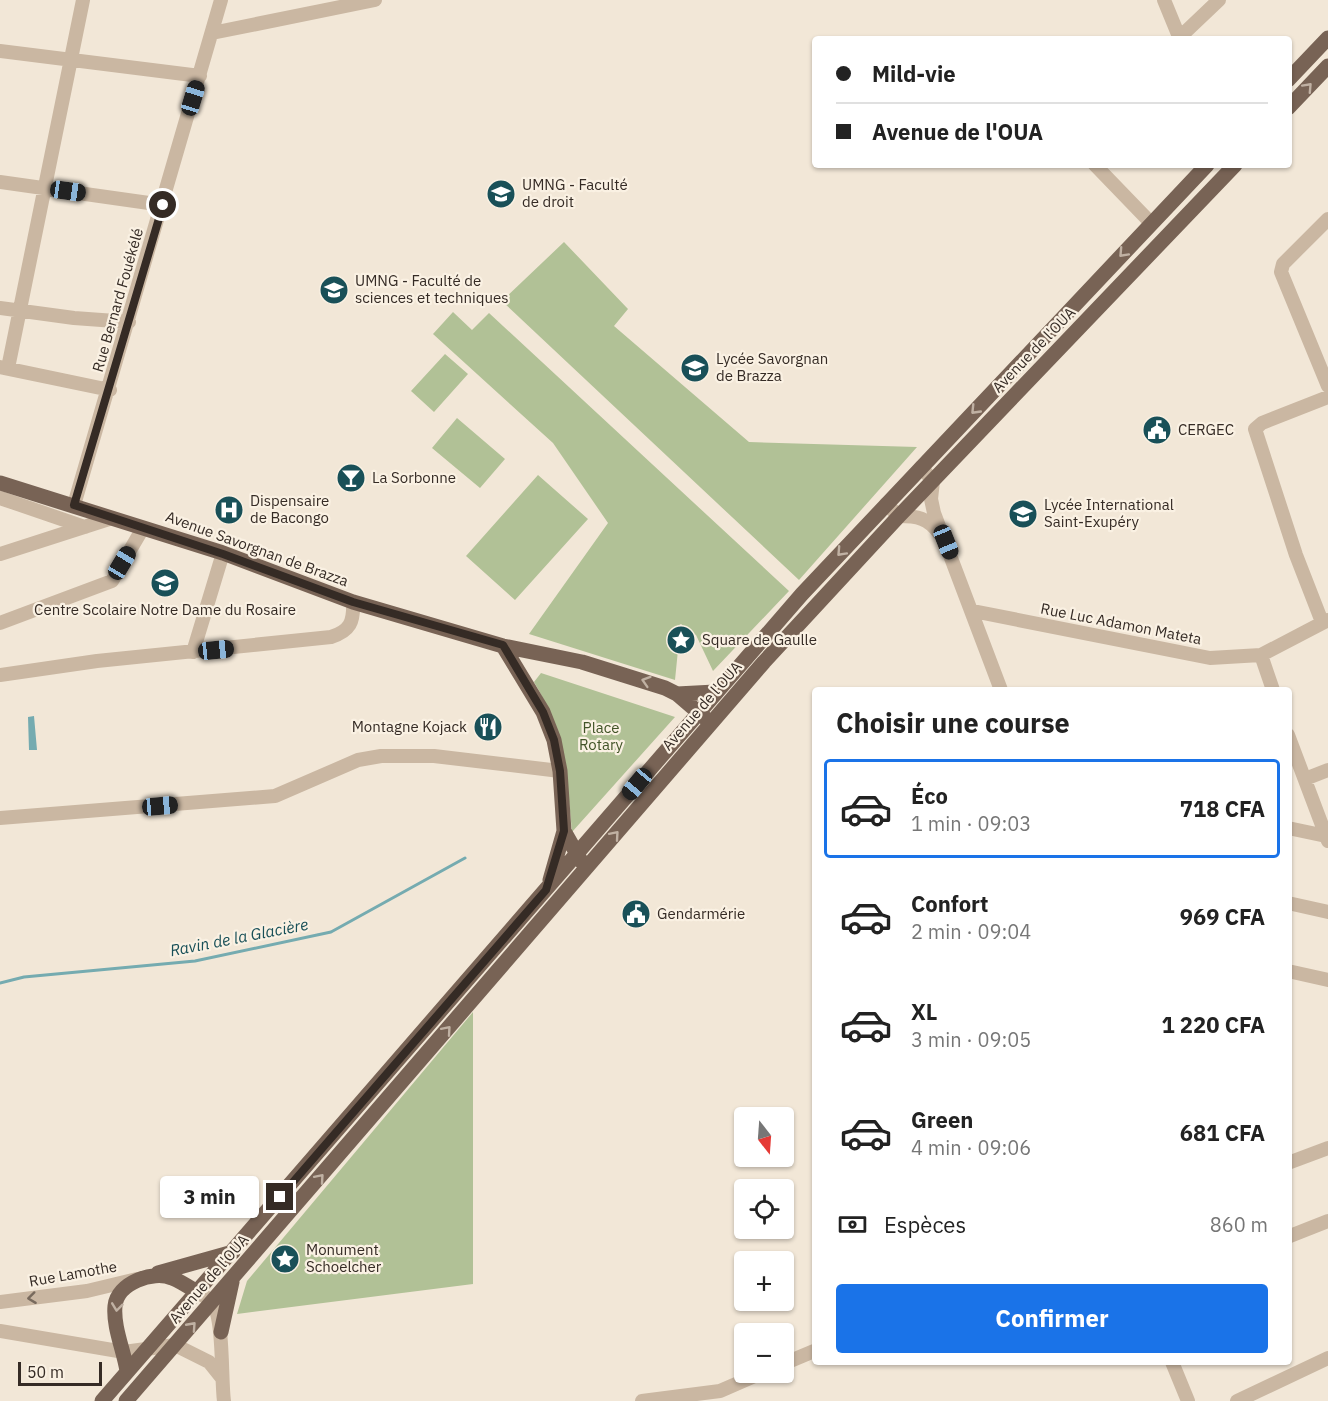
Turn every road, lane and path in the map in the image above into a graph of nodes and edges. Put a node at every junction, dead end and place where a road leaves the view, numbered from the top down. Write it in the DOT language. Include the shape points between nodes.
graph roads {
  1 [pos="83,0"];
  2 [pos="221,0"];
  3 [pos="375,0"];
  4 [pos="1164,0"];
  5 [pos="1219,0"];
  6 [pos="212,33"];
  7 [pos="1178,36"];
  8 [pos="1181,36"];
  9 [pos="1328,38"];
  10 [pos="0,51"];
  11 [pos="70,58"];
  12 [pos="1328,66"];
  13 [pos="200,76"];
  14 [pos="1292,76"];
  15 [pos="1292,104"];
  16 [pos="1098,168"];
  17 [pos="1204,168"];
  18 [pos="1232,168"];
  19 [pos="0,182"];
  20 [pos="45,188"];
  21 [pos="163,205"];
  22 [pos="1328,219"];
  23 [pos="1152,223"];
  24 [pos="0,308"];
  25 [pos="19,310"];
  26 [pos="129,322"];
  27 [pos="4,367"];
  28 [pos="1328,386"];
  29 [pos="110,390"];
  30 [pos="1328,397"];
  31 [pos="921,467"];
  32 [pos="933,481"];
  33 [pos="0,483"];
  34 [pos="0,498"];
  35 [pos="886,504"];
  36 [pos="74,505"];
  37 [pos="899,516"];
  38 [pos="112,518"];
  39 [pos="85,527"];
  40 [pos="143,528"];
  41 [pos="946,542"];
  42 [pos="0,554"];
  43 [pos="223,554"];
  44 [pos="353,602"];
  45 [pos="973,611"];
  46 [pos="1325,621"];
  47 [pos="0,623"];
  48 [pos="503,645"];
  49 [pos="193,652"];
  50 [pos="1262,655"];
  51 [pos="0,675"];
  52 [pos="1000,687"];
  53 [pos="1272,687"];
  54 [pos="715,692"];
  55 [pos="677,694"];
  56 [pos="698,712"];
  57 [pos="712,723"];
  58 [pos="1292,756"];
  59 [pos="1328,770"];
  60 [pos="560,771"];
  61 [pos="1305,779"];
  62 [pos="0,818"];
  63 [pos="1292,829"];
  64 [pos="564,831"];
  65 [pos="1327,838"];
  66 [pos="577,855"];
  67 [pos="586,868"];
  68 [pos="546,890"];
  69 [pos="1292,904"];
  70 [pos="1328,912"];
  71 [pos="1292,972"];
  72 [pos="1328,980"];
  73 [pos="1328,1148"];
  74 [pos="1292,1162"];
  75 [pos="1328,1221"];
  76 [pos="1292,1235"];
  77 [pos="233,1252"];
  78 [pos="151,1275"];
  79 [pos="232,1280"];
  80 [pos="197,1292"];
  81 [pos="0,1302"];
  82 [pos="213,1303"];
  83 [pos="0,1331"];
  84 [pos="221,1332"];
  85 [pos="175,1344"];
  86 [pos="147,1349"];
  87 [pos="124,1352"];
  88 [pos="812,1352"];
  89 [pos="1328,1358"];
  90 [pos="794,1359"];
  91 [pos="1173,1365"];
  92 [pos="127,1371"];
  93 [pos="221,1377"];
  94 [pos="746,1383"];
  95 [pos="724,1396"];
  96 [pos="102,1401"];
  97 [pos="126,1401"];
  98 [pos="224,1401"];
  99 [pos="642,1401"];
  100 [pos="1188,1401"];
  101 [pos="1237,1401"];
  1 -- 11 [label="street"];
  2 -- 6 [label="street, Rue Bernard Fouékélé"];
  3 -- 6 [label="street"];
  4 -- 7 [label="street"];
  5 -- 8 [label="street"];
  6 -- 13 [label="street, Rue Bernard Fouékélé"];
  9 -- 14 [label="main road"];
  10 -- 11 [label="street"];
  11 -- 13 [label="street"];
  11 -- 20 [label="street"];
  15 -- 12 [label="main road, one-way"];
  13 -- 21 [label="street, Rue Bernard Fouékélé"];
  16 -- 23 [label="street"];
  17 -- 23 [label="main road, Avenue de l'OUA"];
  18 -- 32 [label="main road, Avenue de l'OUA"];
  19 -- 20 [label="street"];
  20 -- 21 [label="street"];
  20 -- 25 [label="street"];
  21 -- 26 [label="street, Rue Bernard Fouékélé"];
  22 -- 28 [label="street" via="1283,264 1281,272"];
  23 -- 31 [label="main road, Avenue de l'OUA, one-way"];
  24 -- 25 [label="street"];
  25 -- 26 [label="street"];
  25 -- 27 [label="street"];
  26 -- 29 [label="street, Rue Bernard Fouékélé"];
  27 -- 29 [label="street"];
  29 -- 36 [label="street, Rue Bernard Fouékélé"];
  30 -- 46 [label="street" via="1255,429 1296,555"];
  31 -- 32 [label="street"];
  31 -- 35 [label="main road, Avenue de l'OUA"];
  32 -- 37 [label="main road, Avenue de l'OUA"];
  32 -- 41 [label="street" via="931,499"];
  33 -- 36 [label="main road, Avenue Savorgnan de Brazza"];
  34 -- 39 [label="street"];
  35 -- 37 [label="street"];
  35 -- 54 [label="main road, Avenue de l'OUA, one-way"];
  36 -- 38 [label="main road, Avenue Savorgnan de Brazza"];
  37 -- 41 [label="street" via="916,516 930,522"];
  37 -- 57 [label="main road, Avenue de l'OUA"];
  38 -- 39 [label="street"];
  38 -- 40 [label="main road, Avenue Savorgnan de Brazza"];
  39 -- 42 [label="street"];
  40 -- 43 [label="main road, Avenue Savorgnan de Brazza"];
  40 -- 47 [label="street" via="112,581"];
  41 -- 45 [label="street"];
  43 -- 44 [label="main road, Avenue Savorgnan de Brazza"];
  43 -- 49 [label="street"];
  44 -- 48 [label="main road, Avenue Savorgnan de Brazza"];
  44 -- 49 [label="street" via="354,620 339,634"];
  45 -- 50 [label="street, Rue Luc Adamon Mateta" via="1210,658"];
  45 -- 52 [label="street"];
  46 -- 50 [label="street, Rue Luc Adamon Mateta"];
  55 -- 48 [label="main road, Avenue Savorgnan de Brazza, one-way" via="582,662"];
  48 -- 60 [label="main road" via="543,712"];
  49 -- 51 [label="street"];
  50 -- 53 [label="street"];
  54 -- 55 [label="main road"];
  54 -- 56 [label="main road, Avenue de l'OUA"];
  55 -- 56 [label="main road, Avenue Savorgnan de Brazza"];
  56 -- 57 [label="main road, Avenue Savorgnan de Brazza"];
  56 -- 66 [label="main road, Avenue de l'OUA"];
  67 -- 57 [label="main road, Avenue de l'OUA, one-way"];
  58 -- 61 [label="street"];
  59 -- 61 [label="street"];
  60 -- 62 [label="street" via="434,756 381,756 358,760 275,796"];
  60 -- 64 [label="main road"];
  61 -- 65 [label="street"];
  63 -- 65 [label="street"];
  64 -- 66 [label="main road"];
  64 -- 68 [label="main road"];
  66 -- 67 [label="main road"];
  66 -- 68 [label="main road, Avenue de l'OUA"];
  79 -- 67 [label="main road, Avenue de l'OUA, one-way"];
  68 -- 77 [label="main road, Avenue de l'OUA"];
  69 -- 70 [label="street"];
  71 -- 72 [label="street"];
  73 -- 74 [label="street"];
  75 -- 76 [label="street"];
  77 -- 78 [label="main road"];
  77 -- 80 [label="main road, Avenue de l'OUA"];
  78 -- 80 [label="main road" via="171,1277"];
  78 -- 81 [label="street, Rue Lamothe, one-way" via="87,1291"];
  78 -- 87 [label="main road, one-way" via="127,1286 115,1305"];
  79 -- 82 [label="main road, Avenue de l'OUA"];
  79 -- 84 [label="main road"];
  80 -- 82 [label="street"];
  80 -- 86 [label="main road, Avenue de l'OUA"];
  82 -- 84 [label="street"];
  85 -- 82 [label="main road, Avenue de l'OUA, one-way"];
  83 -- 87 [label="street"];
  84 -- 93 [label="street"];
  85 -- 86 [label="street"];
  85 -- 93 [label="street" via="209,1362"];
  85 -- 97 [label="main road, Avenue de l'OUA"];
  86 -- 87 [label="street"];
  86 -- 92 [label="main road, Avenue de l'OUA"];
  87 -- 92 [label="main road"];
  88 -- 90 [label="street"];
  89 -- 101 [label="street"];
  91 -- 100 [label="street"];
  92 -- 96 [label="main road, Avenue de l'OUA"];
  93 -- 98 [label="street"];
  94 -- 95 [label="street"];
  95 -- 99 [label="street"];
}
